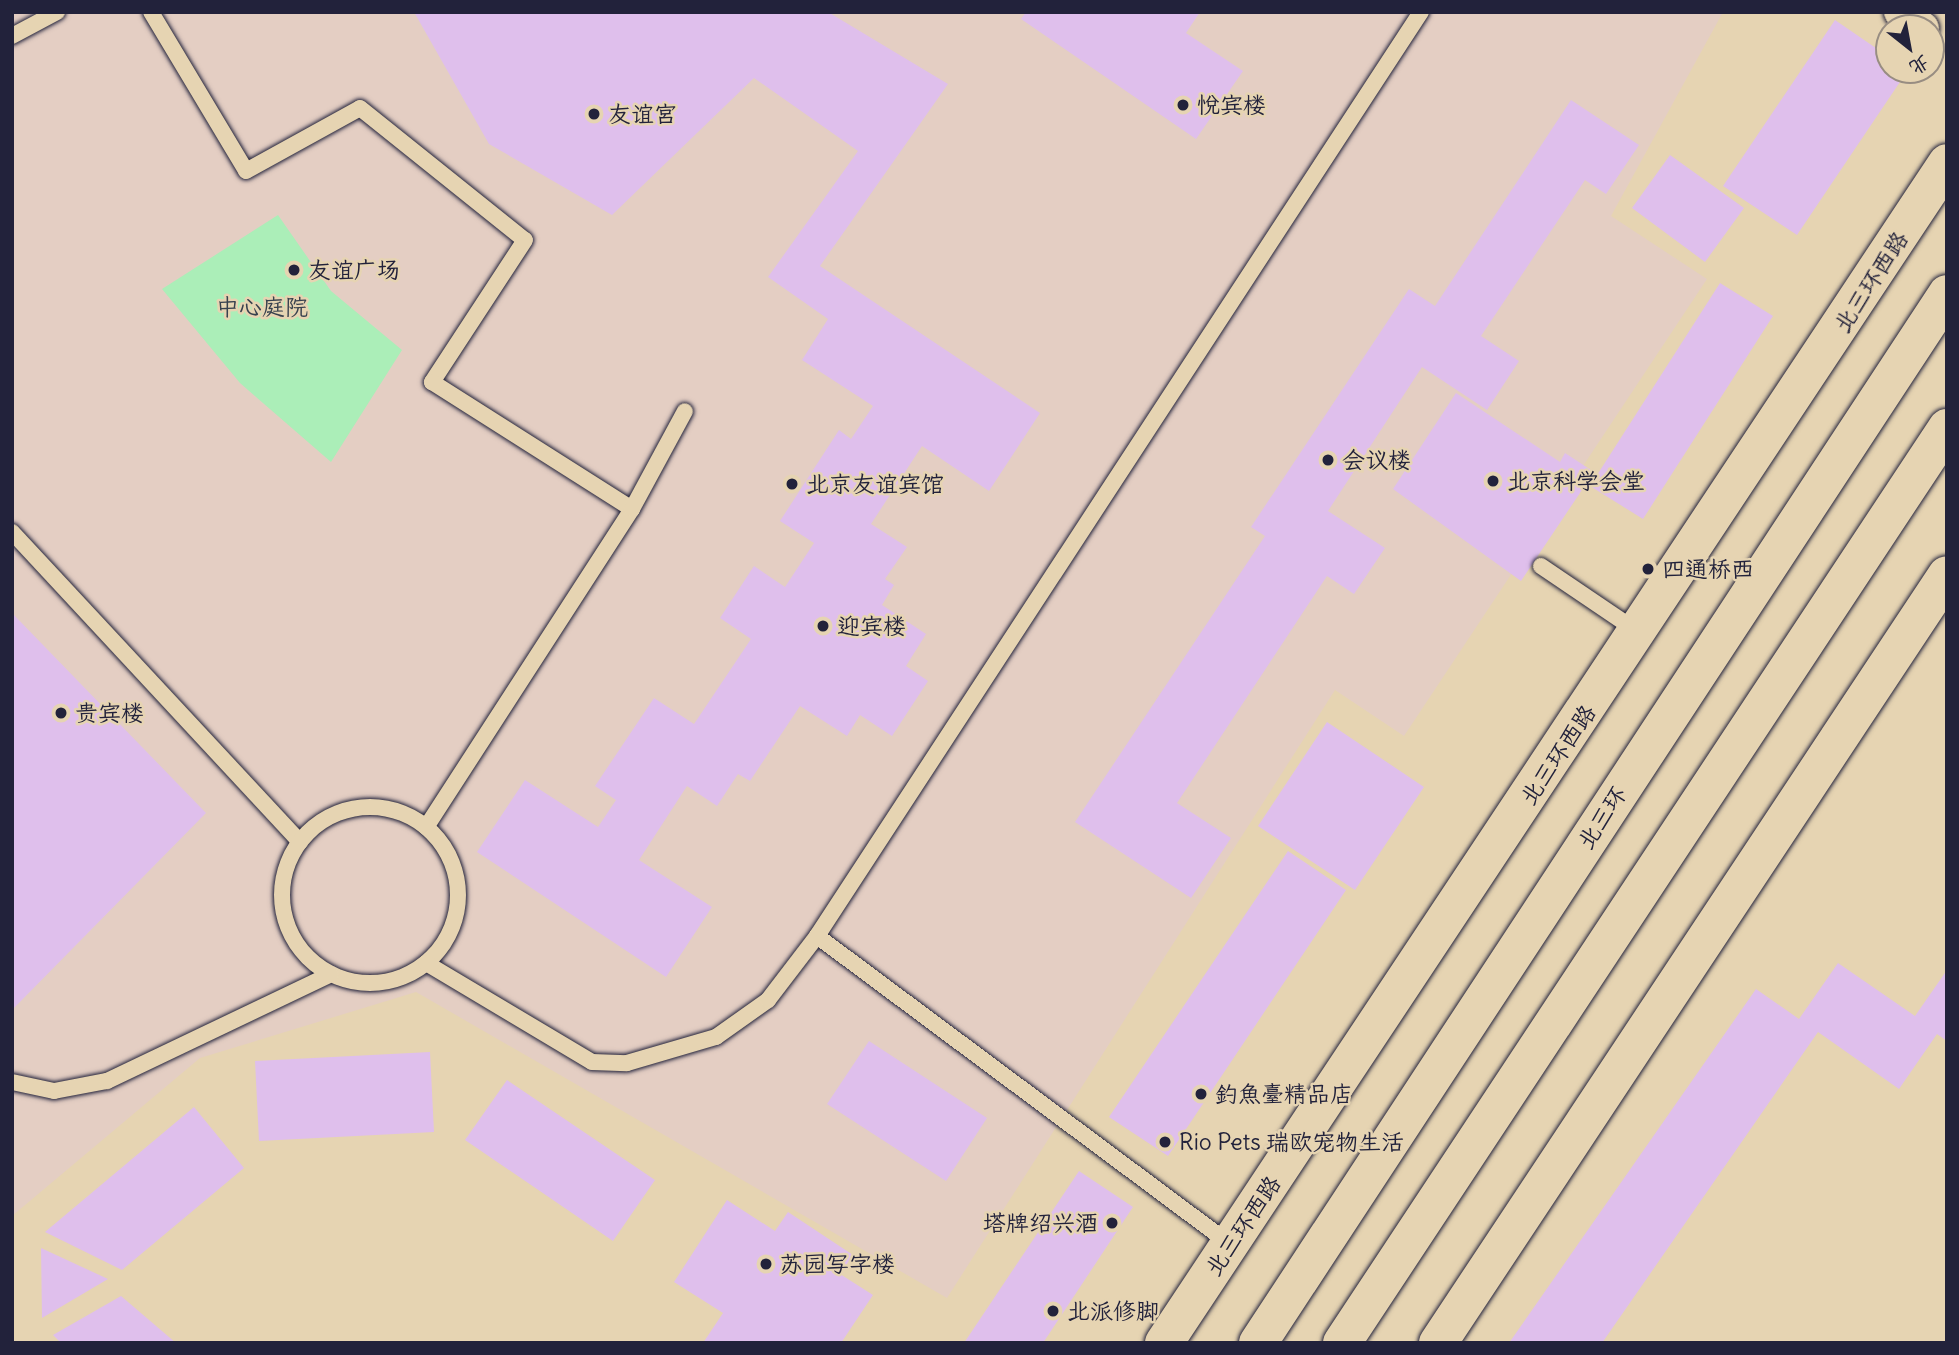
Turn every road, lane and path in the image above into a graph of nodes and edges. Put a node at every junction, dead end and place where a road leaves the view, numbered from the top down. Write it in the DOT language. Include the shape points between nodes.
graph roads {
  1 [pos="57,12"];
  2 [pos="151,12"];
  3 [pos="1422,12"];
  4 [pos="12,36"];
  5 [pos="1947,163"];
  6 [pos="1947,294"];
  7 [pos="685,411"];
  8 [pos="1947,428"];
  9 [pos="632,509"];
  10 [pos="12,532"];
  11 [pos="1541,566"];
  12 [pos="1947,575"];
  13 [pos="1639,633"];
  14 [pos="426,827"];
  15 [pos="300,842"];
  16 [pos="817,936"];
  17 [pos="426,963"];
  18 [pos="331,974"];
  19 [pos="12,1082"];
  20 [pos="1230,1244"];
  21 [pos="1164,1343"];
  22 [pos="1258,1343"];
  23 [pos="1342,1343"];
  24 [pos="1438,1343"];
  1 -- 4 [label="lane"];
  2 -- 9 [label="lane" via="246,171 360,108 525,240 432,382"];
  3 -- 16 [label="lane"];
  5 -- 13 [label="main road, 北三环西路"];
  6 -- 22 [label="main road, 北三环"];
  7 -- 9 [label="lane"];
  8 -- 23 [label="main road"];
  9 -- 14 [label="lane"];
  10 -- 15 [label="lane"];
  11 -- 13 [label="lane"];
  12 -- 24 [label="main road"];
  13 -- 20 [label="main road, 北三环西路"];
  14 -- 15 [label="lane" via="370,807 331,817"];
  14 -- 17 [label="lane" via="450,858 458,895 450,933"];
  15 -- 18 [label="lane" via="284,877 284,915 301,950"];
  16 -- 17 [label="lane" via="746,1020 716,1037 627,1063 592,1062"];
  16 -- 20 [label="lane"];
  17 -- 18 [label="lane" via="379,982"];
  18 -- 19 [label="lane" via="107,1081 54,1091"];
  20 -- 21 [label="main road, 北三环西路"];
}
